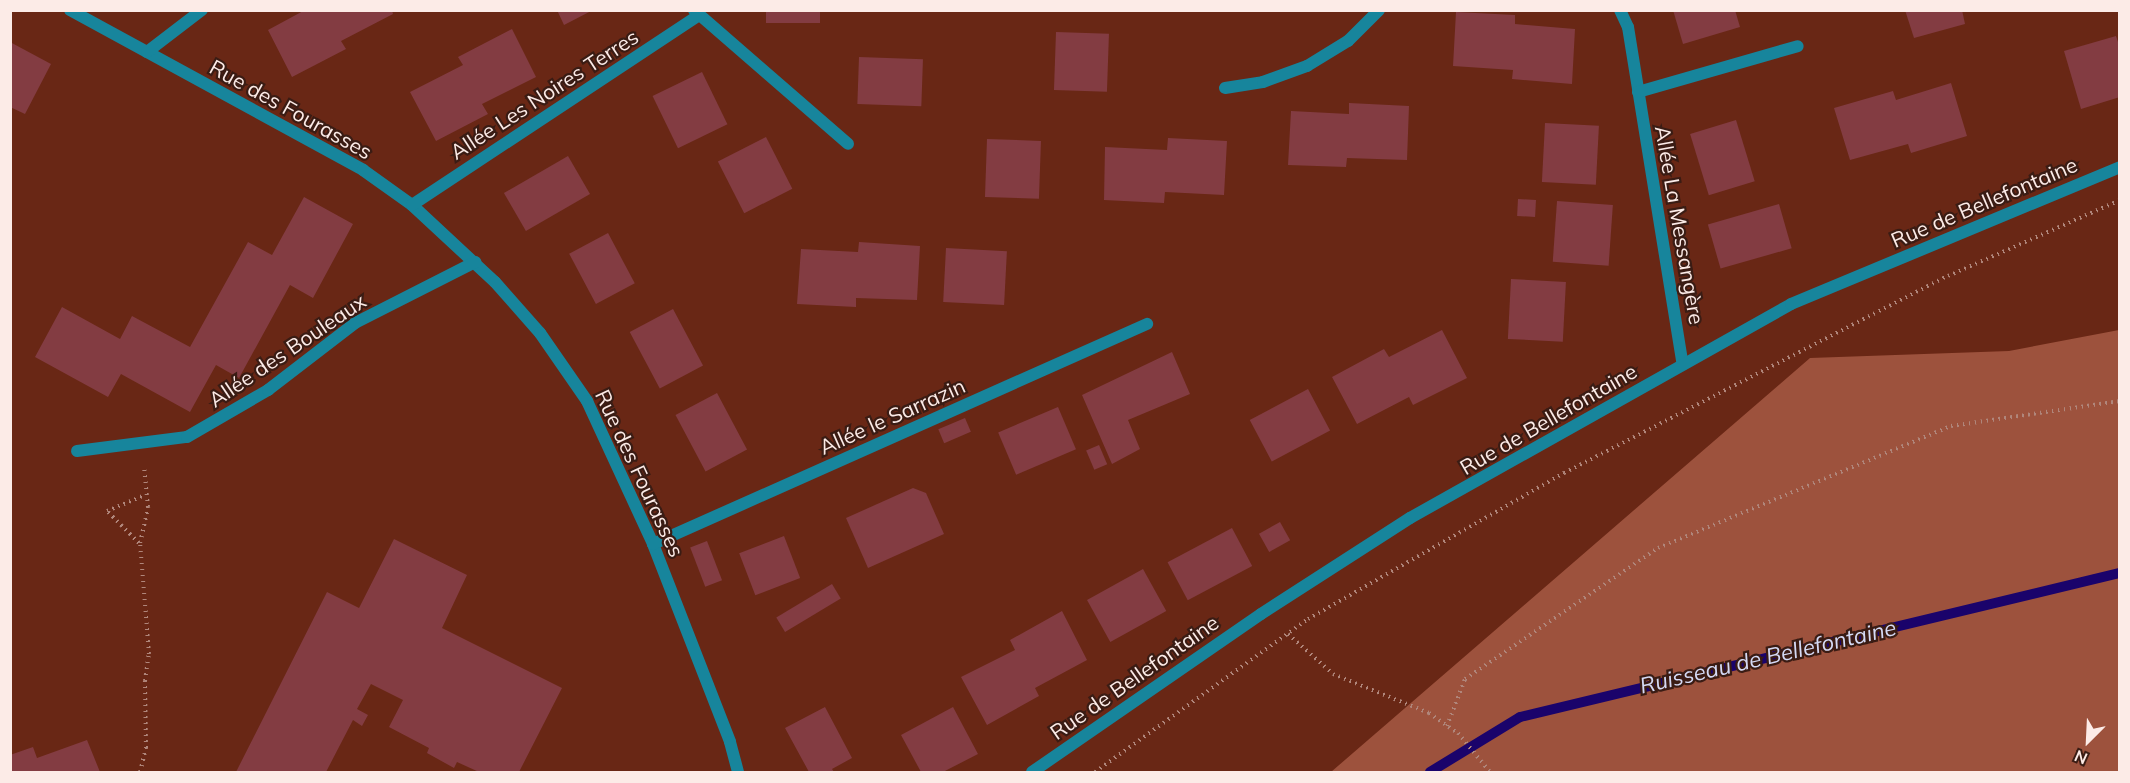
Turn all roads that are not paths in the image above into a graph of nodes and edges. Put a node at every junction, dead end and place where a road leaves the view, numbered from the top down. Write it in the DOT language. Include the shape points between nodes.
graph roads {
  1 [pos="70,10"];
  2 [pos="202,10"];
  3 [pos="1379,10"];
  4 [pos="1620,10"];
  5 [pos="696,13"];
  6 [pos="1798,46"];
  7 [pos="147,52"];
  8 [pos="1225,88"];
  9 [pos="1638,92"];
  10 [pos="848,144"];
  11 [pos="2120,167"];
  12 [pos="411,205"];
  13 [pos="476,262"];
  14 [pos="1147,324"];
  15 [pos="1683,364"];
  16 [pos="77,451"];
  17 [pos="653,544"];
  18 [pos="738,772"];
  19 [pos="1032,772"];
  1 -- 7 [label="street, Rue des Fourasses"];
  2 -- 7 [label="street"];
  3 -- 8 [label="street" via="1348,41 1307,66 1263,82"];
  4 -- 9 [label="street, Allée La Messangère" via="1628,27"];
  5 -- 10 [label="street, Allée Les Noires Terres"];
  5 -- 12 [label="street, Allée Les Noires Terres"];
  6 -- 9 [label="street"];
  7 -- 12 [label="street, Rue des Fourasses" via="363,170"];
  9 -- 15 [label="street, Allée La Messangère"];
  11 -- 15 [label="street, Rue de Bellefontaine" via="1791,304"];
  12 -- 13 [label="street, Rue des Fourasses"];
  13 -- 16 [label="street, Allée des Bouleaux" via="355,324 268,390 188,437"];
  13 -- 17 [label="street, Rue des Fourasses" via="540,333 588,401"];
  14 -- 17 [label="street, Allée le Sarrazin"];
  15 -- 19 [label="street, Rue de Bellefontaine" via="1400,524 1261,614"];
  17 -- 18 [label="street, Rue des Fourasses"];
}
